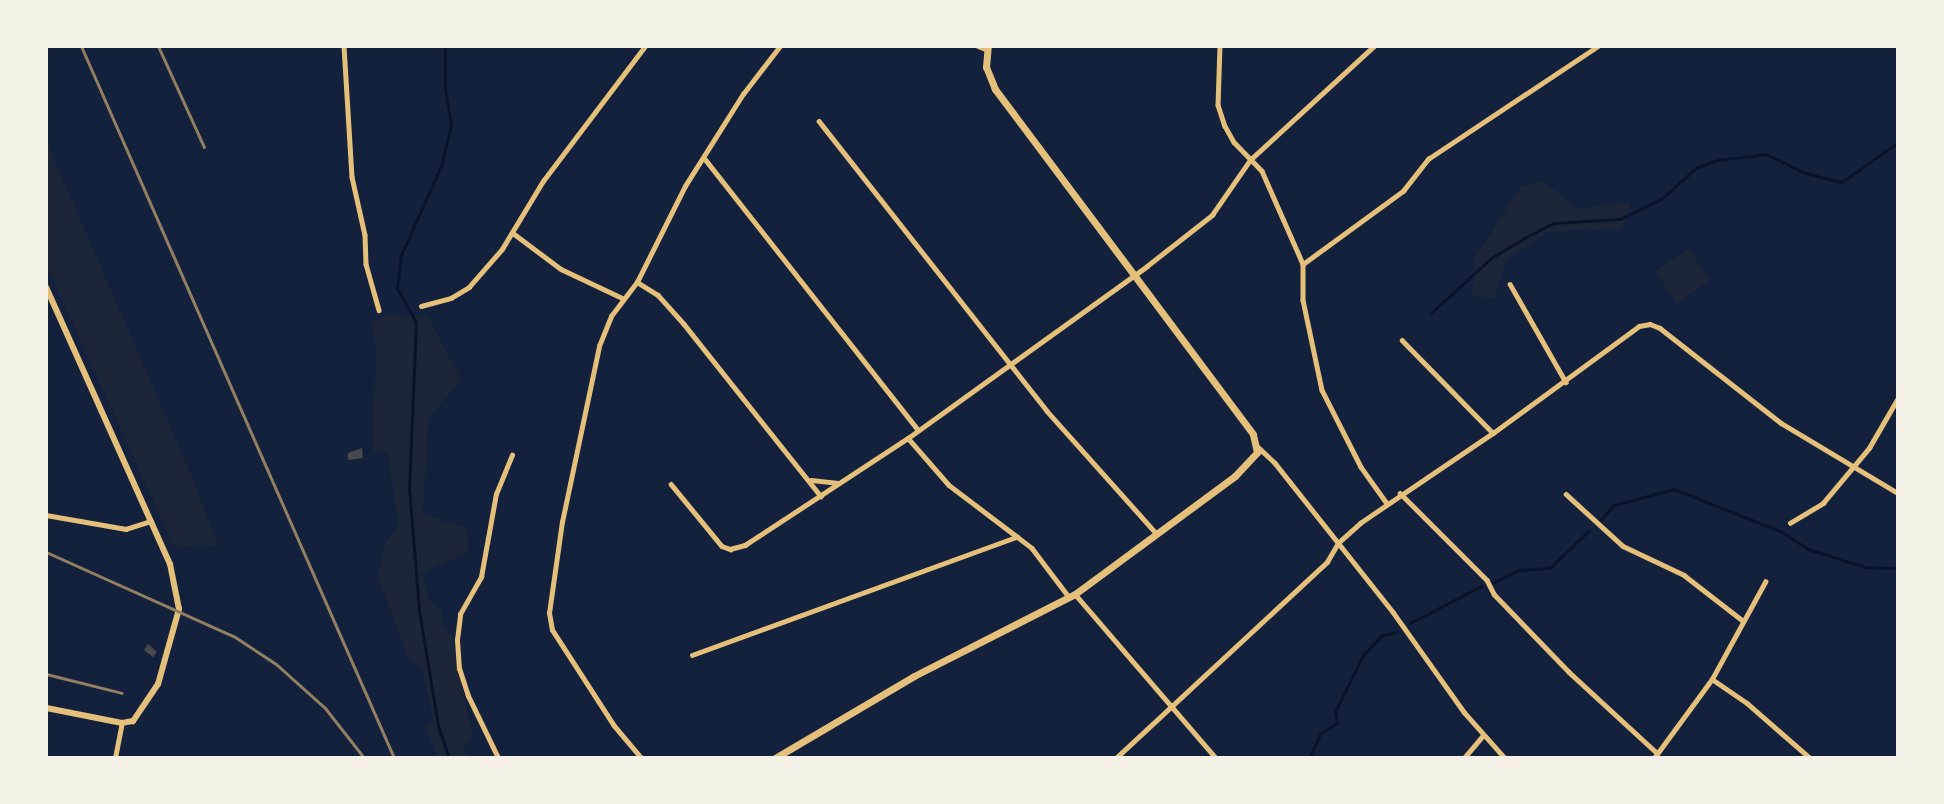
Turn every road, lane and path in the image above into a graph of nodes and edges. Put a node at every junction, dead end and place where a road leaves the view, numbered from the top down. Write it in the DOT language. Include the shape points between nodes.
graph roads {
  1 [pos="344,46"];
  2 [pos="645,46"];
  3 [pos="780,46"];
  4 [pos="978,46"];
  5 [pos="1220,46"];
  6 [pos="1374,46"];
  7 [pos="1598,46"];
  8 [pos="987,48"];
  9 [pos="819,121"];
  10 [pos="705,159"];
  11 [pos="1250,160"];
  12 [pos="513,233"];
  13 [pos="1303,264"];
  14 [pos="1136,275"];
  15 [pos="637,282"];
  16 [pos="1510,284"];
  17 [pos="46,287"];
  18 [pos="622,298"];
  19 [pos="421,306"];
  20 [pos="379,309"];
  21 [pos="1402,340"];
  22 [pos="1011,365"];
  23 [pos="1566,382"];
  24 [pos="1898,398"];
  25 [pos="918,430"];
  26 [pos="1493,433"];
  27 [pos="908,438"];
  28 [pos="1258,447"];
  29 [pos="512,455"];
  30 [pos="1854,466"];
  31 [pos="810,480"];
  32 [pos="838,483"];
  33 [pos="671,484"];
  34 [pos="1400,493"];
  35 [pos="1898,493"];
  36 [pos="1566,494"];
  37 [pos="821,496"];
  38 [pos="1386,502"];
  39 [pos="46,515"];
  40 [pos="151,521"];
  41 [pos="1790,523"];
  42 [pos="1157,534"];
  43 [pos="1017,537"];
  44 [pos="1338,543"];
  45 [pos="1765,582"];
  46 [pos="1072,595"];
  47 [pos="1742,620"];
  48 [pos="692,655"];
  49 [pos="1712,679"];
  50 [pos="1170,707"];
  51 [pos="46,708"];
  52 [pos="122,723"];
  53 [pos="1483,735"];
  54 [pos="1656,755"];
  55 [pos="115,758"];
  56 [pos="498,758"];
  57 [pos="641,758"];
  58 [pos="775,758"];
  59 [pos="1116,758"];
  60 [pos="1216,758"];
  61 [pos="1464,758"];
  62 [pos="1505,758"];
  63 [pos="1810,758"];
  1 -- 20 [label="street" via="355,196"];
  2 -- 12 [label="street" via="543,182"];
  3 -- 10 [label="street" via="743,94"];
  4 -- 8 [label="street"];
  5 -- 11 [label="street" via="1218,105 1234,142"];
  6 -- 11 [label="street"];
  7 -- 13 [label="street" via="1428,159 1403,191"];
  8 -- 14 [label="main road" via="987,74 996,89"];
  9 -- 22 [label="street"];
  10 -- 15 [label="street" via="685,186"];
  10 -- 25 [label="street"];
  11 -- 13 [label="street" via="1262,171"];
  11 -- 14 [label="street" via="1212,215"];
  12 -- 18 [label="street" via="561,269"];
  12 -- 19 [label="street" via="469,287 451,298"];
  13 -- 38 [label="street" via="1303,300 1322,390 1361,466"];
  14 -- 22 [label="street"];
  14 -- 28 [label="main road" via="1253,434"];
  15 -- 18 [label="street"];
  15 -- 31 [label="street" via="657,295 684,324"];
  16 -- 23 [label="street"];
  17 -- 40 [label="street"];
  18 -- 57 [label="street" via="599,346 556,556 549,612 552,630 563,650 614,726"];
  21 -- 26 [label="street"];
  22 -- 25 [label="street"];
  22 -- 42 [label="street"];
  23 -- 26 [label="street"];
  23 -- 30 [label="street" via="1639,326 1650,324 1767,414"];
  24 -- 30 [label="street" via="1879,434"];
  25 -- 27 [label="street"];
  26 -- 34 [label="street"];
  27 -- 32 [label="street"];
  27 -- 43 [label="street" via="949,486"];
  28 -- 42 [label="main road" via="1249,465"];
  28 -- 44 [label="street"];
  29 -- 56 [label="street" via="496,494 481,577 460,614 457,640 465,687"];
  30 -- 35 [label="street"];
  30 -- 41 [label="street" via="1823,503"];
  31 -- 32 [label="street"];
  31 -- 37 [label="street"];
  32 -- 37 [label="street"];
  33 -- 37 [label="street" via="713,539 730,549 746,545"];
  34 -- 38 [label="street"];
  34 -- 54 [label="street" via="1487,580 1494,594 1569,672"];
  36 -- 47 [label="street" via="1623,546 1684,575"];
  38 -- 44 [label="street"];
  39 -- 40 [label="street" via="126,529"];
  40 -- 52 [label="street" via="170,564 179,609 163,671 138,717"];
  42 -- 46 [label="main road"];
  43 -- 46 [label="street"];
  43 -- 48 [label="street"];
  44 -- 50 [label="street" via="1327,562"];
  44 -- 53 [label="street"];
  45 -- 47 [label="street"];
  46 -- 50 [label="street"];
  46 -- 58 [label="main road" via="914,676"];
  47 -- 49 [label="street"];
  49 -- 54 [label="street"];
  49 -- 63 [label="street" via="1747,703"];
  50 -- 59 [label="street"];
  50 -- 60 [label="street"];
  51 -- 52 [label="street"];
  52 -- 55 [label="street"];
  53 -- 61 [label="street"];
  53 -- 62 [label="street"];
}
